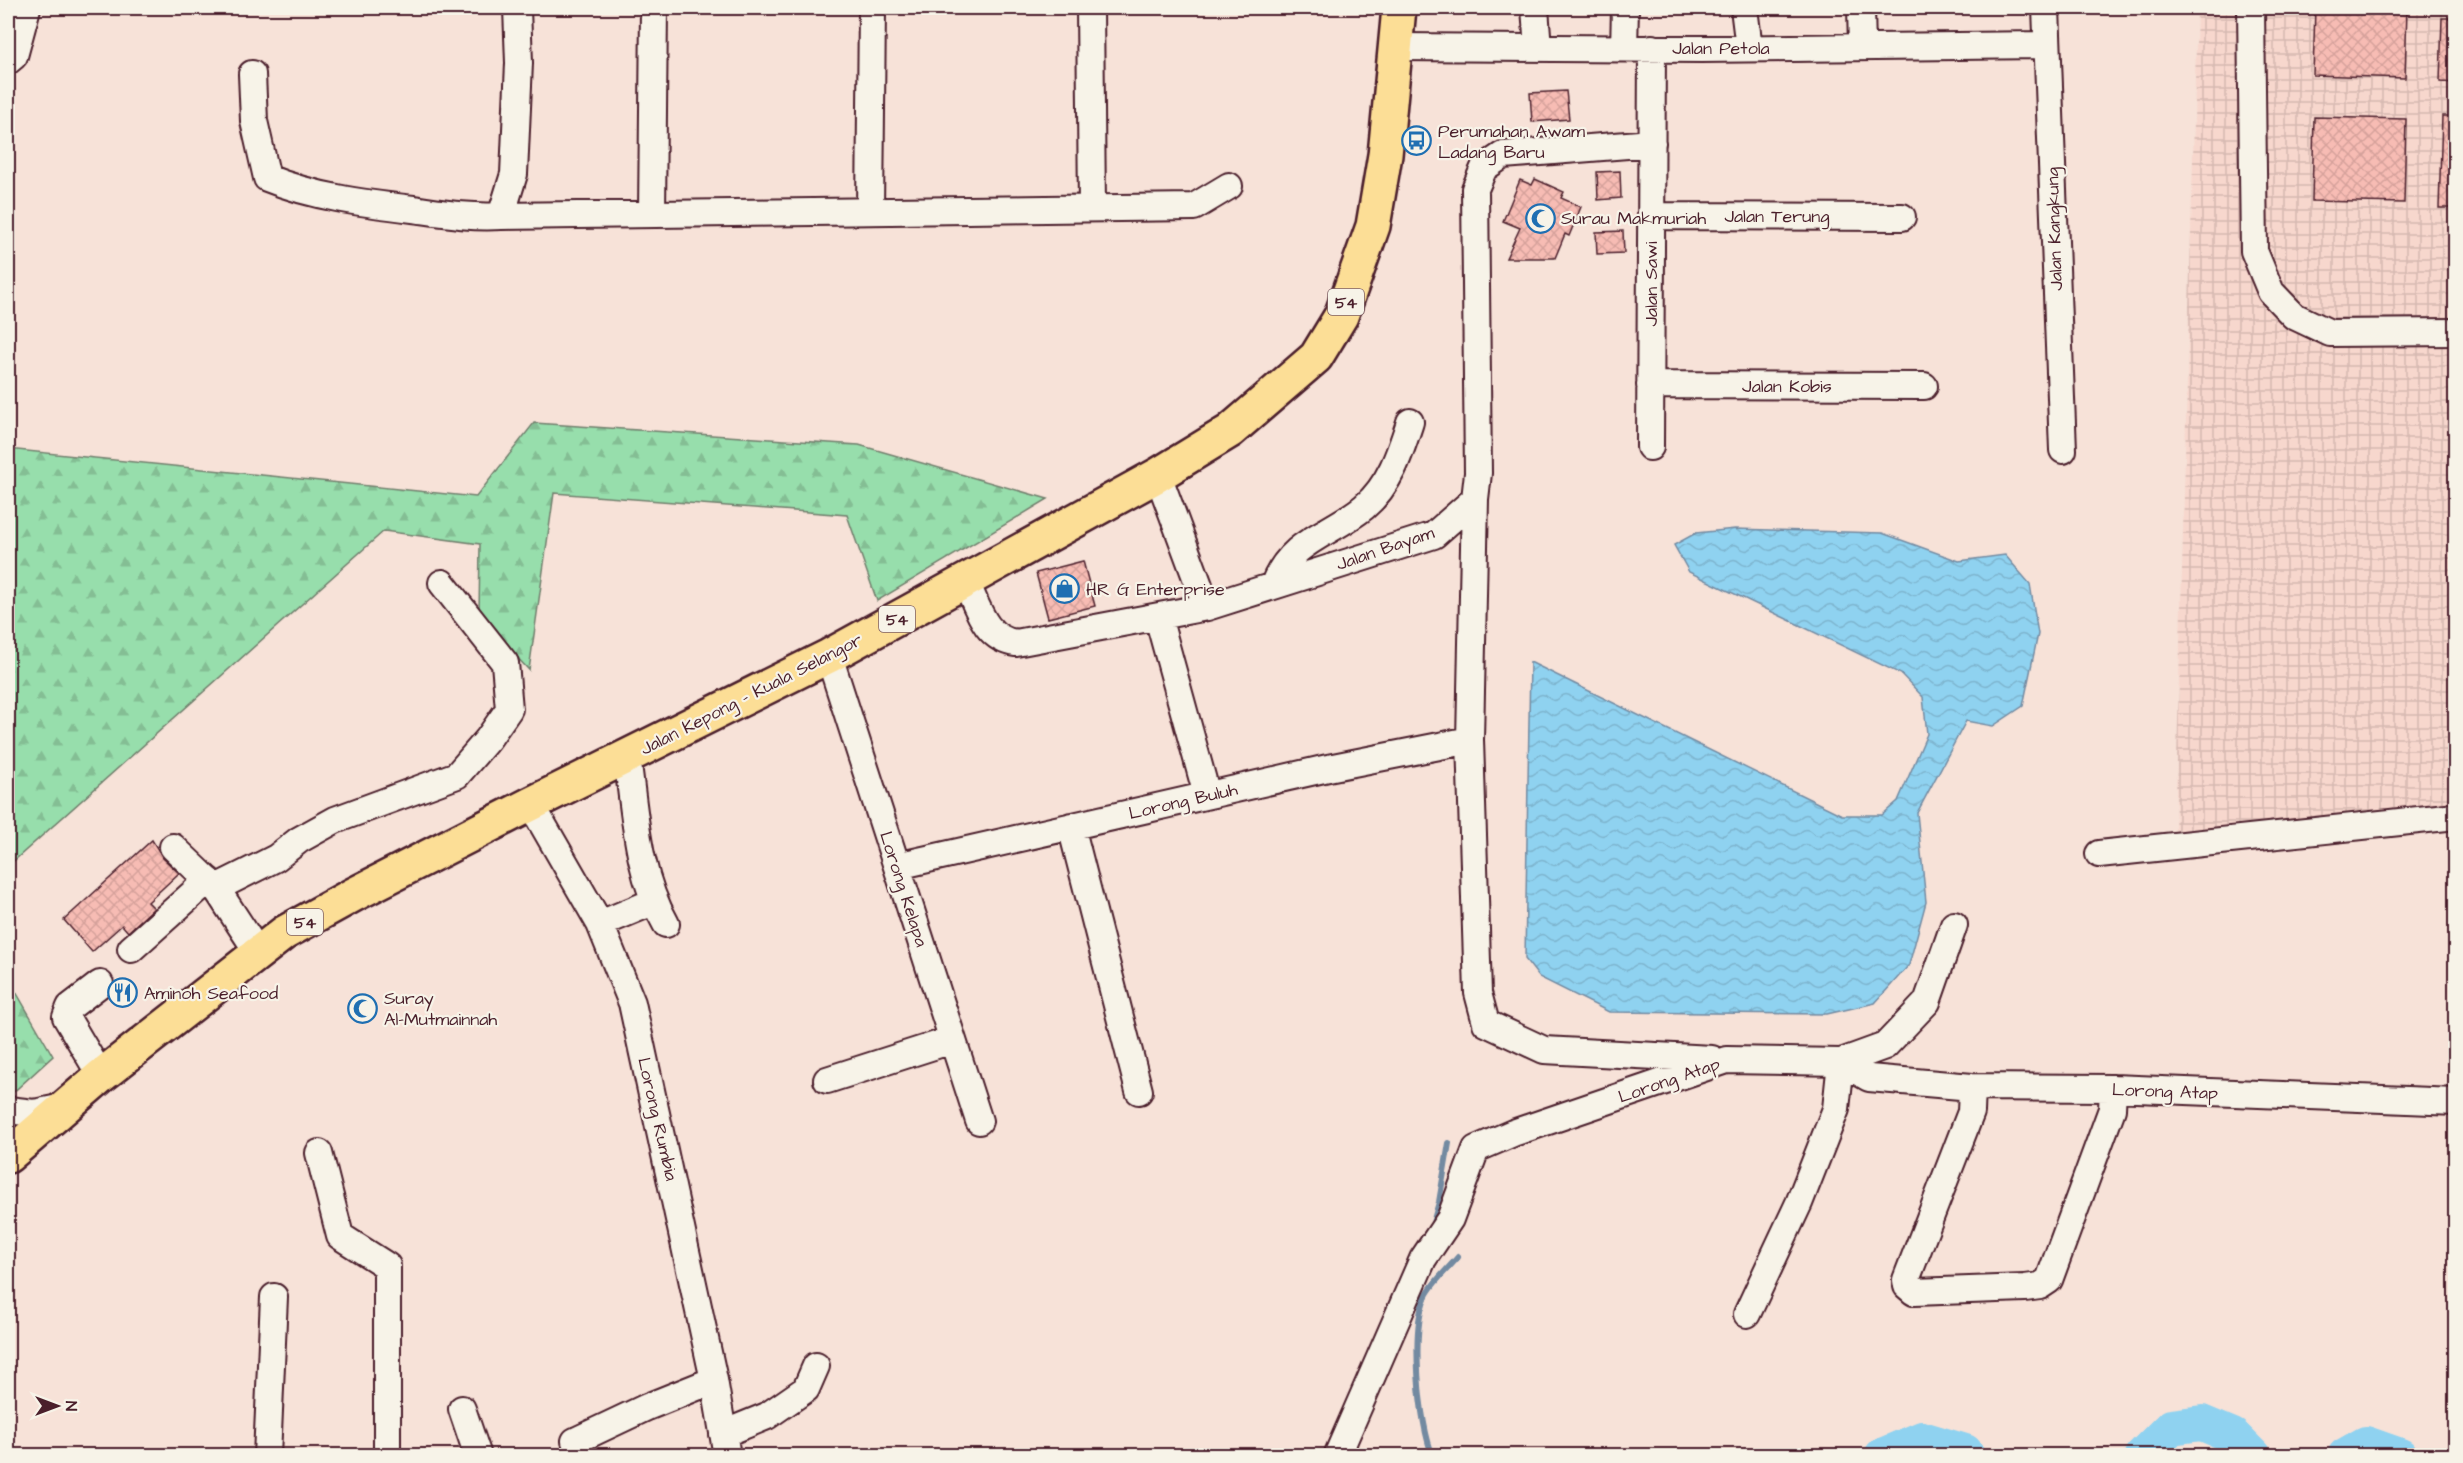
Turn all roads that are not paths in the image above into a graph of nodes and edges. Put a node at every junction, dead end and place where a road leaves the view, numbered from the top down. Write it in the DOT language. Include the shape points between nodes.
graph roads {
  1 [pos="27,8"];
  2 [pos="517,8"];
  3 [pos="654,8"];
  4 [pos="872,8"];
  5 [pos="1090,8"];
  6 [pos="1399,8"];
  7 [pos="1535,8"];
  8 [pos="1625,8"];
  9 [pos="1744,8"];
  10 [pos="1861,8"];
  11 [pos="2046,8"];
  12 [pos="2251,8"];
  13 [pos="2046,45"];
  14 [pos="1397,46"];
  15 [pos="1862,47"];
  16 [pos="1538,48"];
  17 [pos="1624,48"];
  18 [pos="1652,48"];
  19 [pos="1749,48"];
  20 [pos="8,61"];
  21 [pos="252,74"];
  22 [pos="1652,143"];
  23 [pos="1229,186"];
  24 [pos="1092,207"];
  25 [pos="870,211"];
  26 [pos="652,214"];
  27 [pos="501,216"];
  28 [pos="1651,216"];
  29 [pos="1902,217"];
  30 [pos="2456,332"];
  31 [pos="1650,385"];
  32 [pos="1924,386"];
  33 [pos="1410,422"];
  34 [pos="1650,447"];
  35 [pos="2063,450"];
  36 [pos="1158,475"];
  37 [pos="1475,499"];
  38 [pos="966,582"];
  39 [pos="442,583"];
  40 [pos="1274,584"];
  41 [pos="1207,607"];
  42 [pos="1158,616"];
  43 [pos="829,656"];
  44 [pos="1470,740"];
  45 [pos="627,757"];
  46 [pos="1207,795"];
  47 [pos="531,804"];
  48 [pos="2456,816"];
  49 [pos="1071,826"];
  50 [pos="173,847"];
  51 [pos="2099,854"];
  52 [pos="897,866"];
  53 [pos="212,884"];
  54 [pos="653,902"];
  55 [pos="600,924"];
  56 [pos="666,924"];
  57 [pos="1954,925"];
  58 [pos="131,949"];
  59 [pos="259,954"];
  60 [pos="100,984"];
  61 [pos="952,1040"];
  62 [pos="1727,1060"];
  63 [pos="1841,1062"];
  64 [pos="101,1076"];
  65 [pos="827,1080"];
  66 [pos="1972,1087"];
  67 [pos="2113,1088"];
  68 [pos="1139,1091"];
  69 [pos="2456,1102"];
  70 [pos="64,1107"];
  71 [pos="8,1110"];
  72 [pos="979,1121"];
  73 [pos="319,1153"];
  74 [pos="8,1155"];
  75 [pos="274,1297"];
  76 [pos="1747,1314"];
  77 [pos="816,1366"];
  78 [pos="714,1380"];
  79 [pos="462,1409"];
  80 [pos="575,1441"];
  81 [pos="725,1445"];
  82 [pos="267,1455"];
  83 [pos="387,1455"];
  84 [pos="478,1455"];
  85 [pos="1336,1455"];
  1 -- 20 [label="street" via="14,56"];
  2 -- 27 [label="street" via="514,174"];
  3 -- 26 [label="street"];
  4 -- 25 [label="street"];
  5 -- 24 [label="street"];
  6 -- 14 [label="highway, Jalan Kepong - Kuala Selangor / 54"];
  7 -- 16 [label="street"];
  8 -- 17 [label="street"];
  9 -- 19 [label="street"];
  10 -- 15 [label="street"];
  11 -- 13 [label="street, Jalan Kangkung"];
  12 -- 30 [label="street" via="2254,251 2271,292 2294,316 2330,333"];
  13 -- 15 [label="street, Jalan Petola"];
  13 -- 35 [label="street, Jalan Kangkung"];
  14 -- 16 [label="street, Jalan Petola"];
  14 -- 36 [label="highway, Jalan Kepong - Kuala Selangor / 54" via="1373,226 1341,316 1316,357 1287,384 1230,431"];
  15 -- 19 [label="street, Jalan Petola"];
  16 -- 17 [label="street, Jalan Petola"];
  17 -- 18 [label="street, Jalan Petola"];
  18 -- 19 [label="street, Jalan Petola"];
  18 -- 22 [label="street, Jalan Sawi"];
  21 -- 27 [label="street" via="254,121 267,178 296,189 359,202 480,218"];
  22 -- 28 [label="street, Jalan Sawi"];
  22 -- 37 [label="street" via="1503,155 1484,168 1475,189"];
  23 -- 24 [label="street" via="1194,207"];
  24 -- 25 [label="street"];
  25 -- 26 [label="street"];
  26 -- 27 [label="street"];
  28 -- 29 [label="street, Jalan Terung"];
  28 -- 31 [label="street, Jalan Sawi"];
  31 -- 32 [label="street, Jalan Kobis"];
  31 -- 34 [label="street, Jalan Sawi"];
  33 -- 40 [label="street" via="1386,484 1364,507 1304,543 1284,562"];
  36 -- 38 [label="highway, Jalan Kepong - Kuala Selangor / 54"];
  36 -- 41 [label="street"];
  37 -- 40 [label="street, Jalan Bayam" via="1434,536"];
  37 -- 44 [label="street"];
  38 -- 42 [label="street, Jalan Bayam" via="987,626 1004,642 1016,644"];
  38 -- 43 [label="highway, Jalan Kepong - Kuala Selangor / 54"];
  39 -- 53 [label="street" via="505,663 508,710 488,739 457,775 335,820 276,858"];
  40 -- 41 [label="street, Jalan Bayam"];
  41 -- 42 [label="street, Jalan Bayam"];
  42 -- 46 [label="street"];
  43 -- 45 [label="highway, Jalan Kepong - Kuala Selangor / 54"];
  43 -- 52 [label="street, Lorong Kelapa"];
  44 -- 46 [label="street, Lorong Buluh"];
  44 -- 62 [label="street" via="1478,993 1486,1023 1544,1050"];
  45 -- 47 [label="highway, Jalan Kepong - Kuala Selangor / 54"];
  45 -- 54 [label="street" via="638,842"];
  46 -- 49 [label="street, Lorong Buluh"];
  47 -- 55 [label="street, Lorong Rumbia"];
  47 -- 59 [label="highway, Jalan Kepong - Kuala Selangor / 54" via="284,933"];
  48 -- 51 [label="street"];
  49 -- 52 [label="street, Lorong Buluh"];
  49 -- 68 [label="street"];
  50 -- 53 [label="street"];
  52 -- 61 [label="street, Lorong Kelapa"];
  53 -- 58 [label="street"];
  53 -- 59 [label="street"];
  54 -- 55 [label="street"];
  54 -- 56 [label="street"];
  55 -- 78 [label="street, Lorong Rumbia" via="632,1003"];
  57 -- 63 [label="street" via="1927,1002 1885,1046"];
  59 -- 64 [label="highway, Jalan Kepong - Kuala Selangor / 54"];
  60 -- 64 [label="street" via="70,1007 66,1017"];
  61 -- 65 [label="street"];
  61 -- 72 [label="street, Lorong Kelapa"];
  62 -- 63 [label="street, Lorong Atap"];
  62 -- 85 [label="street, Lorong Atap" via="1476,1149 1450,1219 1423,1259"];
  63 -- 66 [label="street, Lorong Atap" via="1869,1077"];
  63 -- 76 [label="street" via="1836,1109 1799,1203"];
  64 -- 70 [label="highway, Jalan Kepong - Kuala Selangor / 54"];
  66 -- 67 [label="street, Lorong Atap"];
  66 -- 67 [label="street" via="1971,1112 1906,1280 1914,1292 2025,1288 2049,1280 2112,1109"];
  67 -- 69 [label="street, Lorong Atap"];
  70 -- 71 [label="street" via="34,1113"];
  70 -- 74 [label="highway, Jalan Kepong - Kuala Selangor / 54"];
  73 -- 83 [label="street" via="340,1236 387,1266"];
  75 -- 82 [label="street"];
  77 -- 81 [label="street" via="806,1389"];
  78 -- 80 [label="street"];
  78 -- 81 [label="street, Lorong Rumbia"];
  79 -- 84 [label="street"];
}
